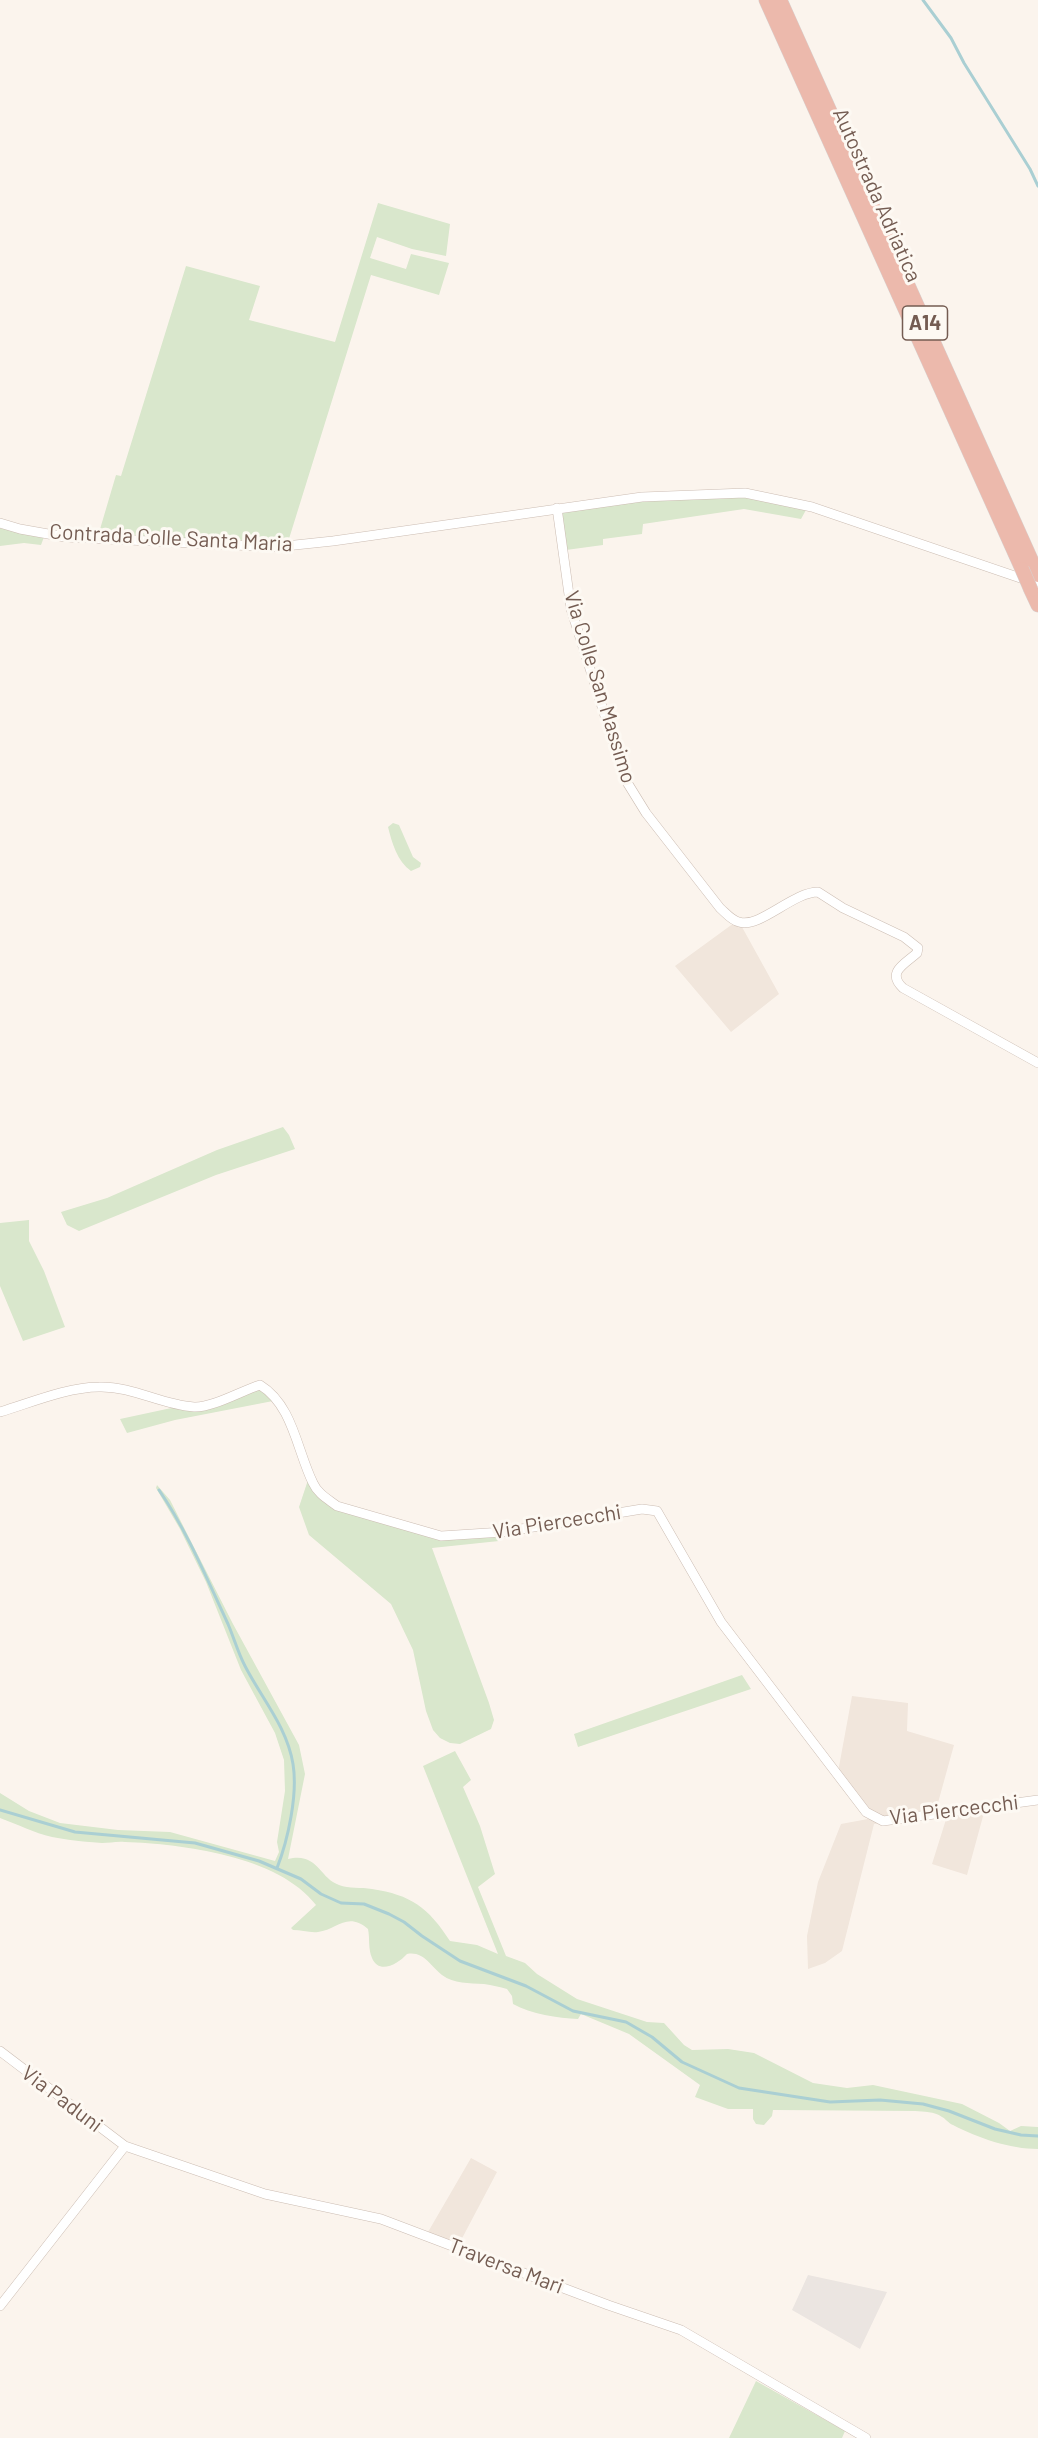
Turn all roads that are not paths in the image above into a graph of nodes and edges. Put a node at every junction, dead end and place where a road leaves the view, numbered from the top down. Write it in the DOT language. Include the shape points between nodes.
graph roads {
  1 [pos="766,0"];
  2 [pos="780,0"];
  3 [pos="808,76"];
  4 [pos="557,508"];
  5 [pos="0,523"];
  6 [pos="1036,580"];
  7 [pos="1038,605"];
  8 [pos="1038,1063"];
  9 [pos="0,1412"];
  10 [pos="1038,1800"];
  11 [pos="0,2051"];
  12 [pos="125,2145"];
  13 [pos="0,2306"];
  14 [pos="866,2438"];
  1 -- 3 [label="highway, Autostrada Adriatica / A14"];
  2 -- 3 [label="highway, Autostrada Adriatica / A14"];
  3 -- 6 [label="highway, Autostrada Adriatica / A14"];
  3 -- 6 [label="highway, Autostrada Adriatica / A14, bridge" via="1022,569"];
  4 -- 5 [label="street, Contrada Colle Santa Maria" via="276,547 65,537"];
  4 -- 6 [label="street, Contrada Colle Santa Maria" via="642,497 745,493 812,507"];
  4 -- 8 [label="street, Via Colle San Massimo" via="571,609 625,779 646,813 720,908 731,918 753,922 800,895 818,892 904,936 918,948 895,975 903,988"];
  6 -- 7 [label="highway, Autostrada Adriatica / A14"];
  9 -- 10 [label="street, Via Piercecchi" via="98,1386 124,1388 195,1407 260,1385 277,1399 287,1417 313,1484 337,1506 359,1513 441,1536 503,1532 642,1509 657,1511 721,1622 866,1812 883,1821"];
  11 -- 12 [label="street, Via Paduni"];
  12 -- 13 [label="street"];
  12 -- 14 [label="street, Traversa Mari" via="265,2194 381,2219 681,2330"];
}
